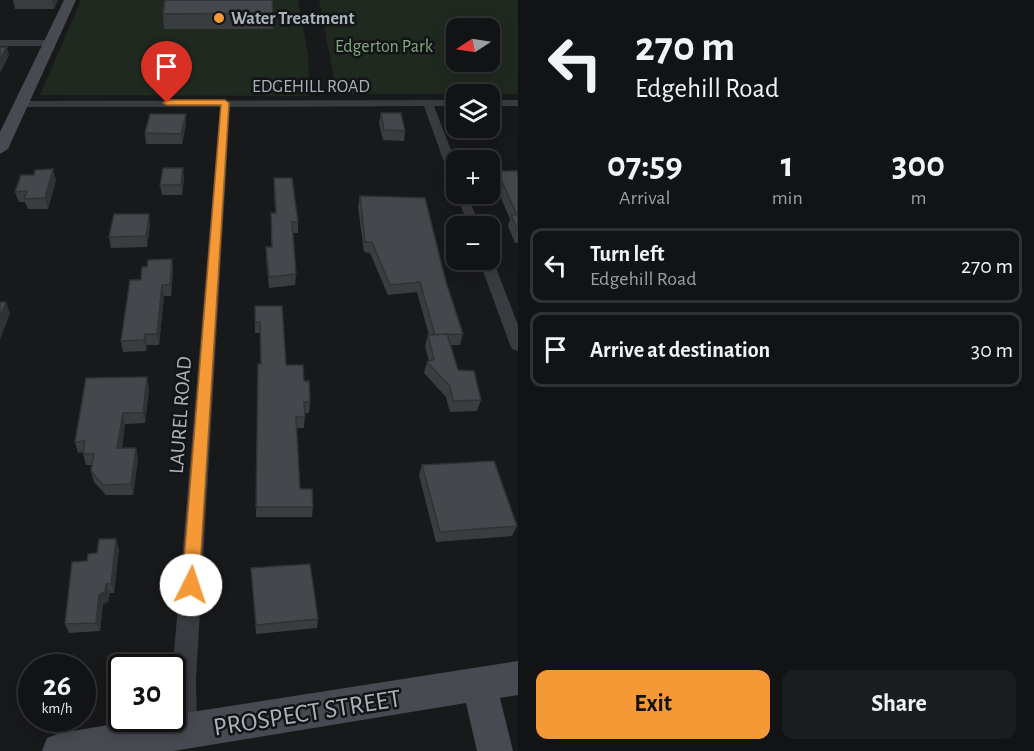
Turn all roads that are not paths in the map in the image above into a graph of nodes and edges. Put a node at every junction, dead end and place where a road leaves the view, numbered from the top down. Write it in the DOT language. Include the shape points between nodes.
graph roads {
  1 [pos="69,0"];
  2 [pos="0,43"];
  3 [pos="50,43"];
  4 [pos="225,103"];
  5 [pos="428,103"];
  6 [pos="446,103"];
  7 [pos="500,103"];
  8 [pos="518,103"];
  9 [pos="21,104"];
  10 [pos="0,148"];
  11 [pos="446,152"];
  12 [pos="490,270"];
  13 [pos="518,345"];
  14 [pos="186,654"];
  15 [pos="518,678"];
  16 [pos="479,685"];
  17 [pos="186,731"];
  18 [pos="178,732"];
  19 [pos="60,751"];
  20 [pos="495,751"];
  1 -- 3 [label="main road"];
  2 -- 3 [label="street"];
  3 -- 9 [label="main road"];
  4 -- 5 [label="street, EDGEHILL ROAD"];
  4 -- 9 [label="street, EDGEHILL ROAD"];
  4 -- 14 [label="street, LAUREL ROAD"];
  5 -- 6 [label="street, EDGEHILL ROAD"];
  5 -- 11 [label="street"];
  7 -- 8 [label="street"];
  9 -- 10 [label="main road"];
  12 -- 13 [label="street"];
  15 -- 16 [label="main road, PROSPECT STREET"];
  16 -- 17 [label="main road, PROSPECT STREET"];
  16 -- 20 [label="main road"];
  18 -- 19 [label="main road, PROSPECT STREET"];
}
